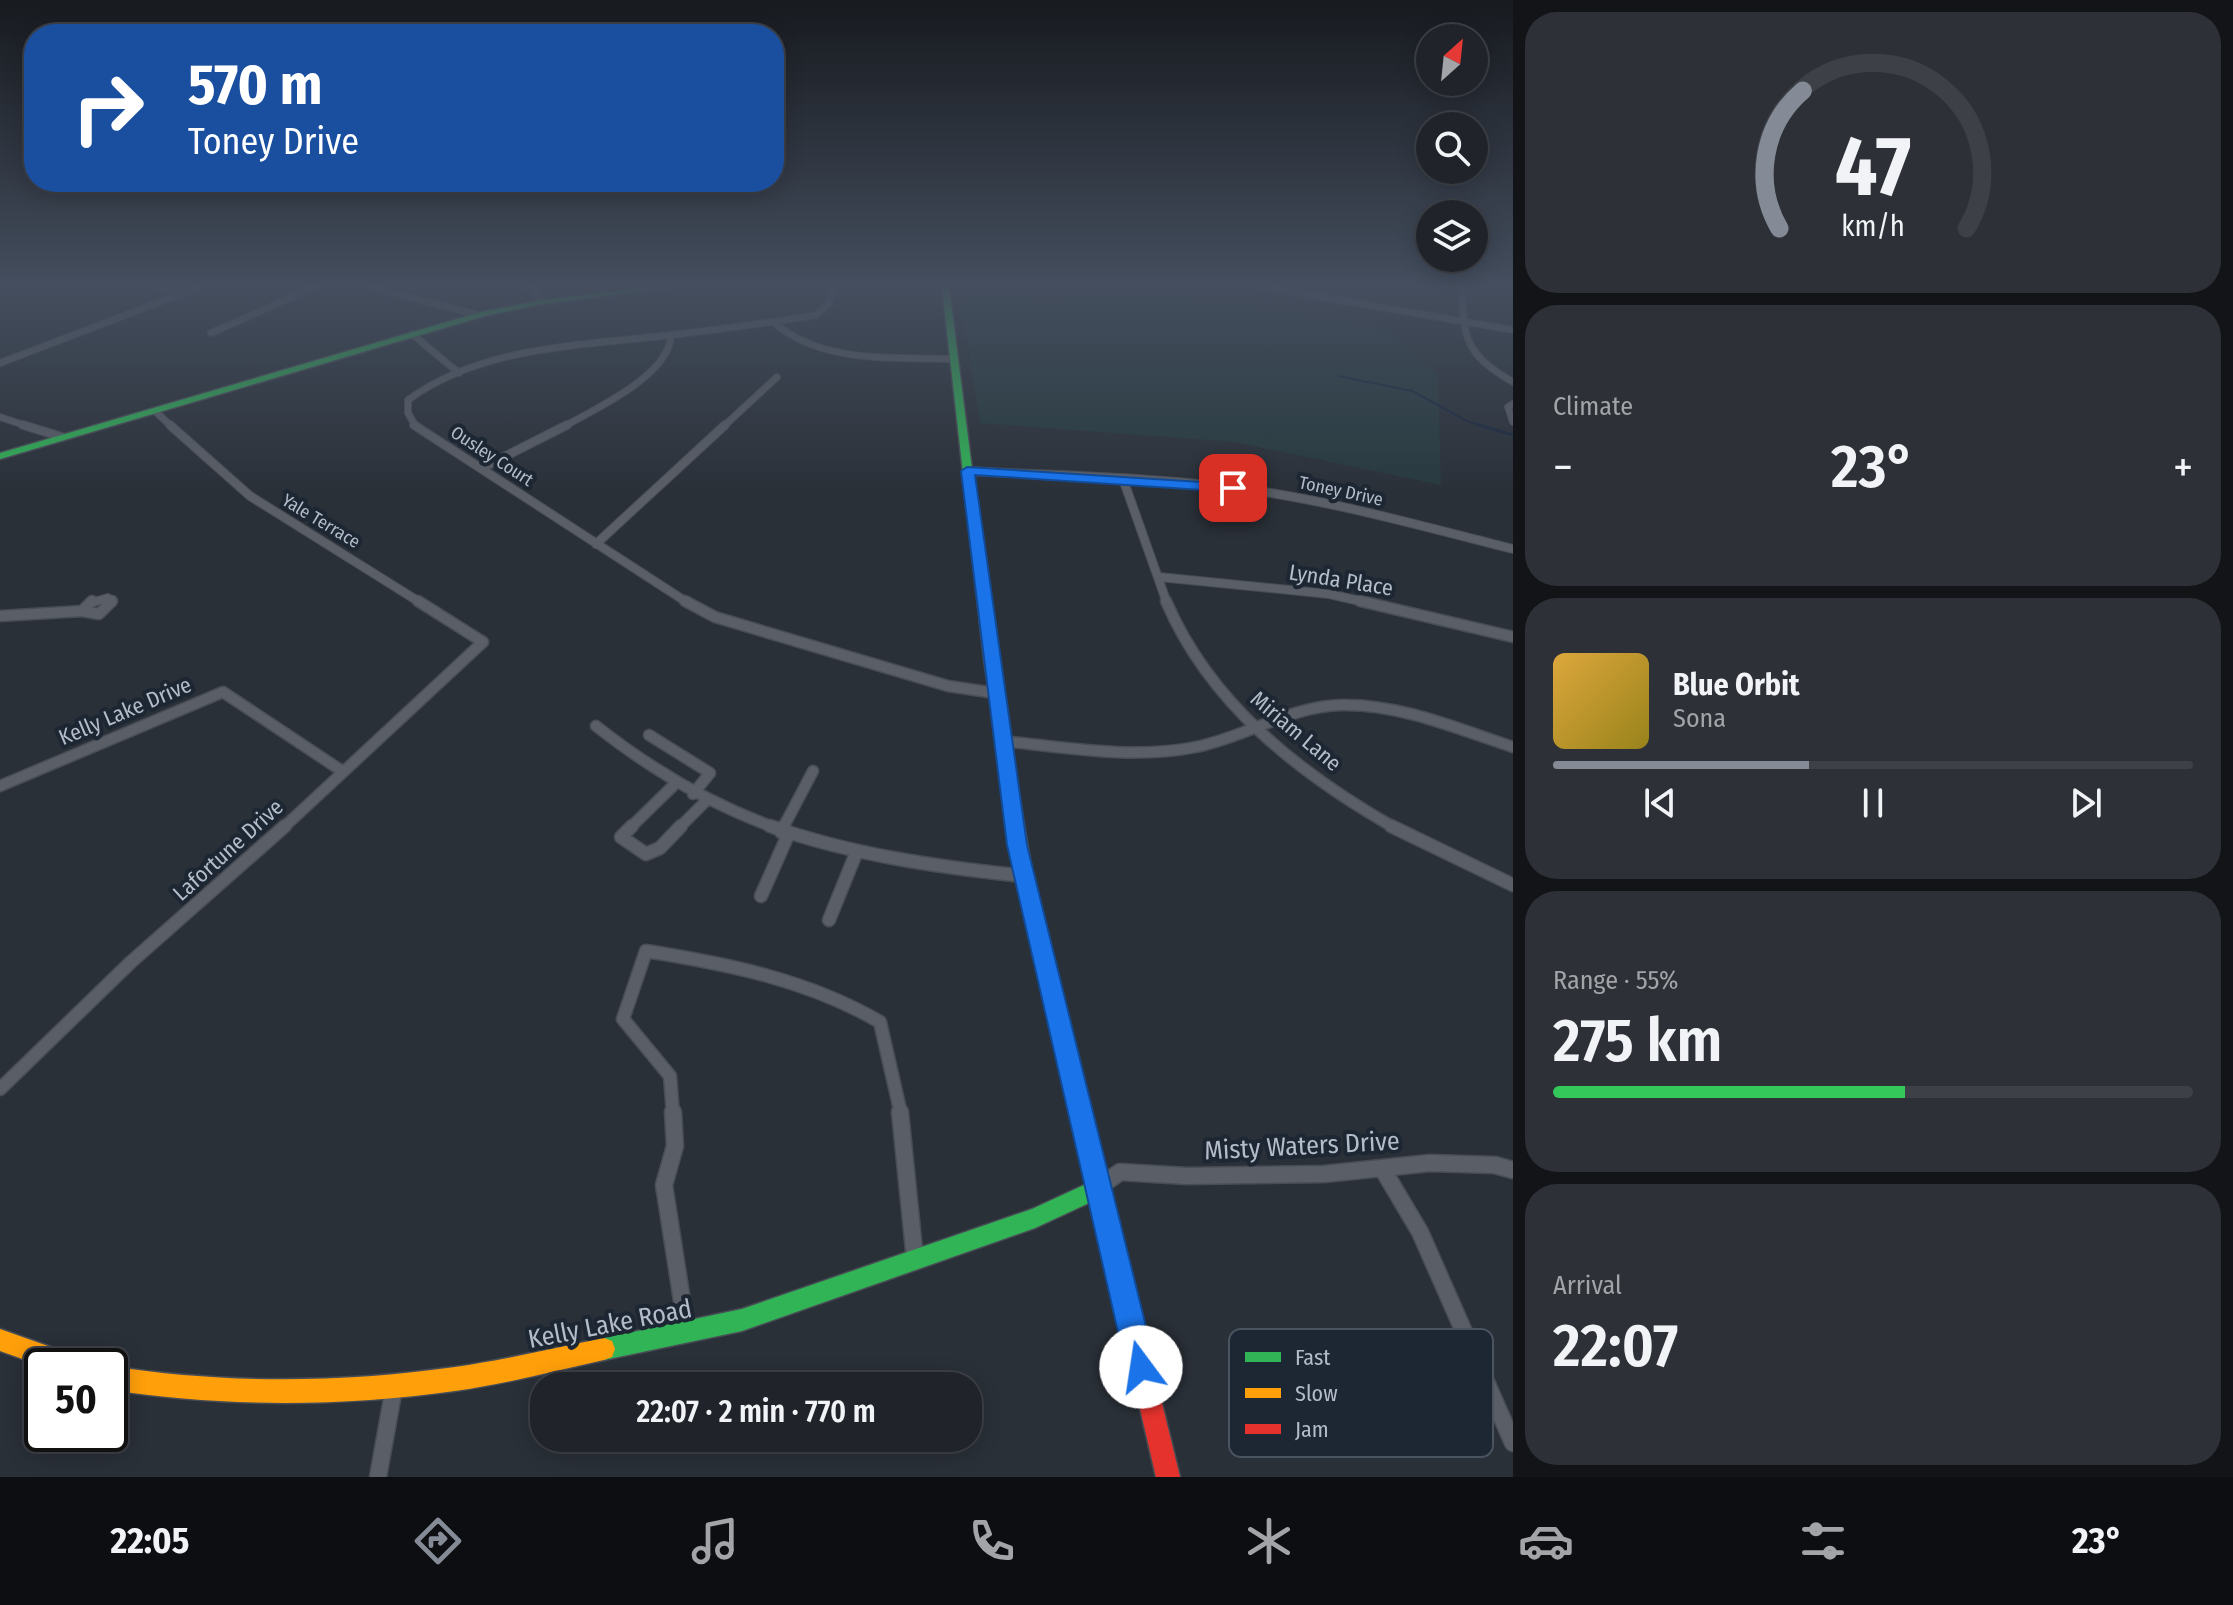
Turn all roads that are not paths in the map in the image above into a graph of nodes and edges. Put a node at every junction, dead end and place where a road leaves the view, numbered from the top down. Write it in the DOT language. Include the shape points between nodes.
graph roads {
  1 [pos="339,356"];
  2 [pos="438,356"];
  3 [pos="525,356"];
  4 [pos="667,356"];
  5 [pos="912,356"];
  6 [pos="952,356"];
  7 [pos="1473,356"];
  8 [pos="952,359"];
  9 [pos="459,373"];
  10 [pos="777,377"];
  11 [pos="1513,382"];
  12 [pos="1513,404"];
  13 [pos="155,411"];
  14 [pos="0,417"];
  15 [pos="1513,422"];
  16 [pos="62,437"];
  17 [pos="0,456"];
  18 [pos="482,468"];
  19 [pos="967,471"];
  20 [pos="1123,479"];
  21 [pos="596,544"];
  22 [pos="1513,549"];
  23 [pos="1159,577"];
  24 [pos="82,611"];
  25 [pos="0,616"];
  26 [pos="1513,637"];
  27 [pos="483,642"];
  28 [pos="995,693"];
  29 [pos="596,726"];
  30 [pos="1256,729"];
  31 [pos="649,735"];
  32 [pos="1001,741"];
  33 [pos="1513,747"];
  34 [pos="342,771"];
  35 [pos="813,771"];
  36 [pos="676,783"];
  37 [pos="0,786"];
  38 [pos="693,794"];
  39 [pos="706,801"];
  40 [pos="784,833"];
  41 [pos="857,851"];
  42 [pos="1024,876"];
  43 [pos="1513,885"];
  44 [pos="761,896"];
  45 [pos="829,920"];
  46 [pos="0,1089"];
  47 [pos="1382,1168"];
  48 [pos="1513,1170"];
  49 [pos="1097,1189"];
  50 [pos="915,1260"];
  51 [pos="1463,1329"];
  52 [pos="687,1334"];
  53 [pos="0,1340"];
  54 [pos="24,1348"];
  55 [pos="128,1381"];
  56 [pos="395,1386"];
  57 [pos="1493,1398"];
  58 [pos="1513,1443"];
  59 [pos="378,1477"];
  60 [pos="1168,1477"];
  1 -- 13 [label="street"];
  2 -- 9 [label="street"];
  3 -- 9 [label="street, Ousley Court"];
  4 -- 18 [label="street" via="585,417"];
  5 -- 8 [label="street"];
  6 -- 8 [label="street"];
  7 -- 11 [label="street"];
  8 -- 19 [label="street"];
  9 -- 18 [label="street, Ousley Court" via="418,390 408,400 408,413 414,425"];
  10 -- 21 [label="street"];
  12 -- 15 [label="street" via="1508,407"];
  13 -- 16 [label="street"];
  13 -- 27 [label="street, Yale Terrace" via="250,496"];
  14 -- 16 [label="street"];
  16 -- 17 [label="street"];
  18 -- 21 [label="street, Ousley Court"];
  19 -- 20 [label="street, Toney Drive"];
  19 -- 28 [label="street"];
  20 -- 22 [label="street, Toney Drive" via="1259,491"];
  20 -- 23 [label="street, Miriam Lane"];
  21 -- 28 [label="street, Ousley Court" via="684,601 740,627 948,686"];
  23 -- 26 [label="street, Lynda Place" via="1329,594"];
  23 -- 30 [label="street, Miriam Lane" via="1184,640"];
  24 -- 25 [label="street"];
  27 -- 34 [label="street, Lafortune Drive"];
  28 -- 32 [label="street"];
  29 -- 36 [label="street"];
  30 -- 32 [label="street" via="1163,751"];
  30 -- 33 [label="street" via="1310,710 1366,706"];
  30 -- 43 [label="street, Miriam Lane" via="1361,809"];
  31 -- 38 [label="street" via="710,773"];
  32 -- 42 [label="street"];
  34 -- 37 [label="street, Kelly Lake Drive" via="223,692"];
  34 -- 46 [label="street, Lafortune Drive"];
  35 -- 40 [label="street"];
  36 -- 38 [label="street"];
  36 -- 39 [label="street" via="621,837 646,854 660,848"];
  38 -- 39 [label="street"];
  39 -- 40 [label="street"];
  40 -- 41 [label="street"];
  40 -- 44 [label="street"];
  41 -- 42 [label="street"];
  41 -- 45 [label="street"];
  42 -- 49 [label="street"];
  47 -- 48 [label="street, Misty Waters Drive" via="1430,1163"];
  47 -- 49 [label="street, Misty Waters Drive" via="1324,1174 1120,1172"];
  47 -- 51 [label="street" via="1420,1232"];
  49 -- 50 [label="street, Kelly Lake Road" via="1035,1218"];
  49 -- 60 [label="street"];
  50 -- 52 [label="street, Kelly Lake Road"];
  50 -- 52 [label="street" via="900,1108 880,1022 848,1001 705,959 646,951 623,1019 670,1076 675,1146 664,1185"];
  52 -- 56 [label="street, Kelly Lake Road"];
  53 -- 54 [label="street"];
  55 -- 56 [label="street, Kelly Lake Road" via="166,1388 325,1393"];
  56 -- 59 [label="street"];
  57 -- 58 [label="street"];
}
